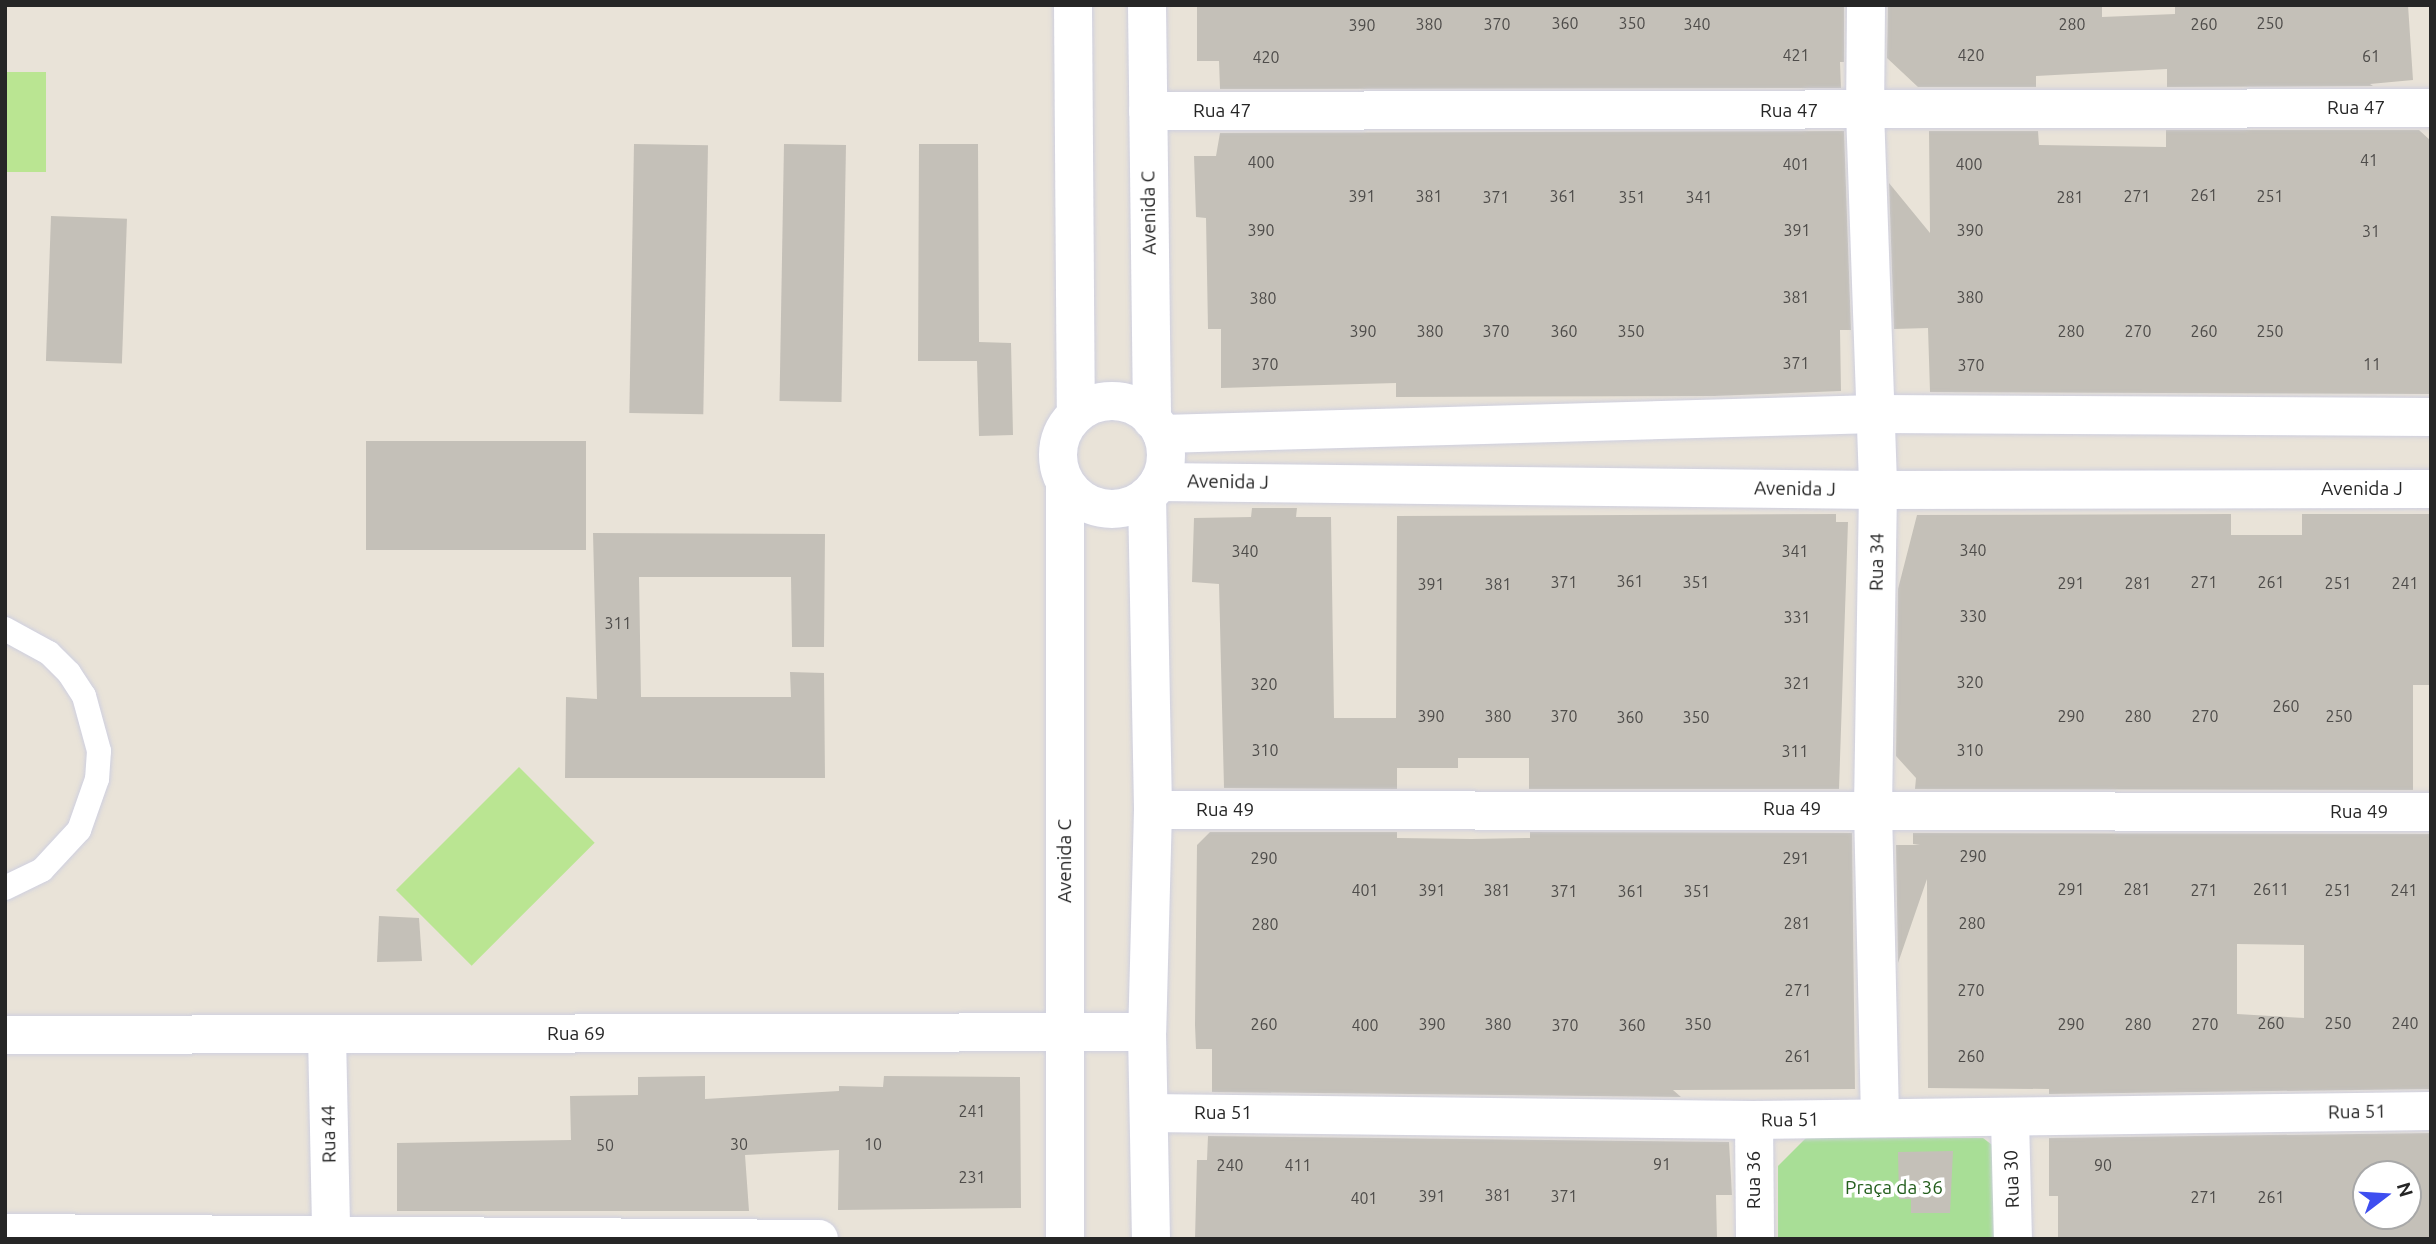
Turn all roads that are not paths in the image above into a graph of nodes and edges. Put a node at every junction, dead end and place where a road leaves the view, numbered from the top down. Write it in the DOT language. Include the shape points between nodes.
graph roads {
  1 [pos="1073,5"];
  2 [pos="1147,5"];
  3 [pos="1866,5"];
  4 [pos="2431,108"];
  5 [pos="1148,111"];
  6 [pos="1864,111"];
  7 [pos="1076,413"];
  8 [pos="1876,414"];
  9 [pos="2431,416"];
  10 [pos="1157,427"];
  11 [pos="1065,483"];
  12 [pos="1153,489"];
  13 [pos="2431,489"];
  14 [pos="1878,490"];
  15 [pos="5,629"];
  16 [pos="1873,809"];
  17 [pos="1153,810"];
  18 [pos="2431,812"];
  19 [pos="5,888"];
  20 [pos="1147,1032"];
  21 [pos="1065,1033"];
  22 [pos="5,1035"];
  23 [pos="327,1035"];
  24 [pos="2431,1111"];
  25 [pos="1149,1113"];
  26 [pos="1880,1118"];
  27 [pos="2010,1119"];
  28 [pos="1754,1120"];
  29 [pos="5,1233"];
  30 [pos="331,1233"];
  31 [pos="432,1236"];
  32 [pos="819,1239"];
  33 [pos="1065,1239"];
  34 [pos="1151,1239"];
  35 [pos="1755,1239"];
  36 [pos="2013,1239"];
  1 -- 7 [label="street"];
  2 -- 5 [label="street, Avenida C"];
  3 -- 6 [label="street, Rua 34"];
  4 -- 6 [label="street, Rua 47"];
  5 -- 6 [label="street, Rua 47"];
  5 -- 10 [label="street, Avenida C"];
  6 -- 8 [label="street, Rua 34"];
  7 -- 10 [label="street" via="1111,400 1129,403"];
  7 -- 11 [label="street" via="1058,446"];
  8 -- 9 [label="street"];
  8 -- 10 [label="street"];
  8 -- 14 [label="street, Rua 34"];
  10 -- 12 [label="street" via="1166,451"];
  11 -- 12 [label="street" via="1089,505 1106,509 1123,508"];
  11 -- 21 [label="street, Avenida C"];
  12 -- 14 [label="street, Avenida J"];
  12 -- 17 [label="street"];
  13 -- 14 [label="street, Avenida J"];
  14 -- 16 [label="street, Rua 34"];
  15 -- 19 [label="lane" via="49,653 69,673 84,696 99,751 97,779 79,830 42,870"];
  16 -- 17 [label="street, Rua 49"];
  16 -- 18 [label="street, Rua 49"];
  16 -- 26 [label="street, Rua 34"];
  17 -- 20 [label="street"];
  20 -- 21 [label="street, Rua 69"];
  20 -- 25 [label="street"];
  21 -- 23 [label="street, Rua 69"];
  21 -- 33 [label="street, Avenida C"];
  22 -- 23 [label="street, Rua 69"];
  23 -- 30 [label="street, Rua 44"];
  24 -- 27 [label="street, Rua 51"];
  25 -- 28 [label="street, Rua 51"];
  25 -- 34 [label="street"];
  26 -- 27 [label="street, Rua 51"];
  26 -- 28 [label="street, Rua 51"];
  27 -- 36 [label="street, Rua 30"];
  28 -- 35 [label="street, Rua 36"];
  29 -- 30 [label="street"];
  30 -- 31 [label="street"];
  31 -- 32 [label="street"];
}
